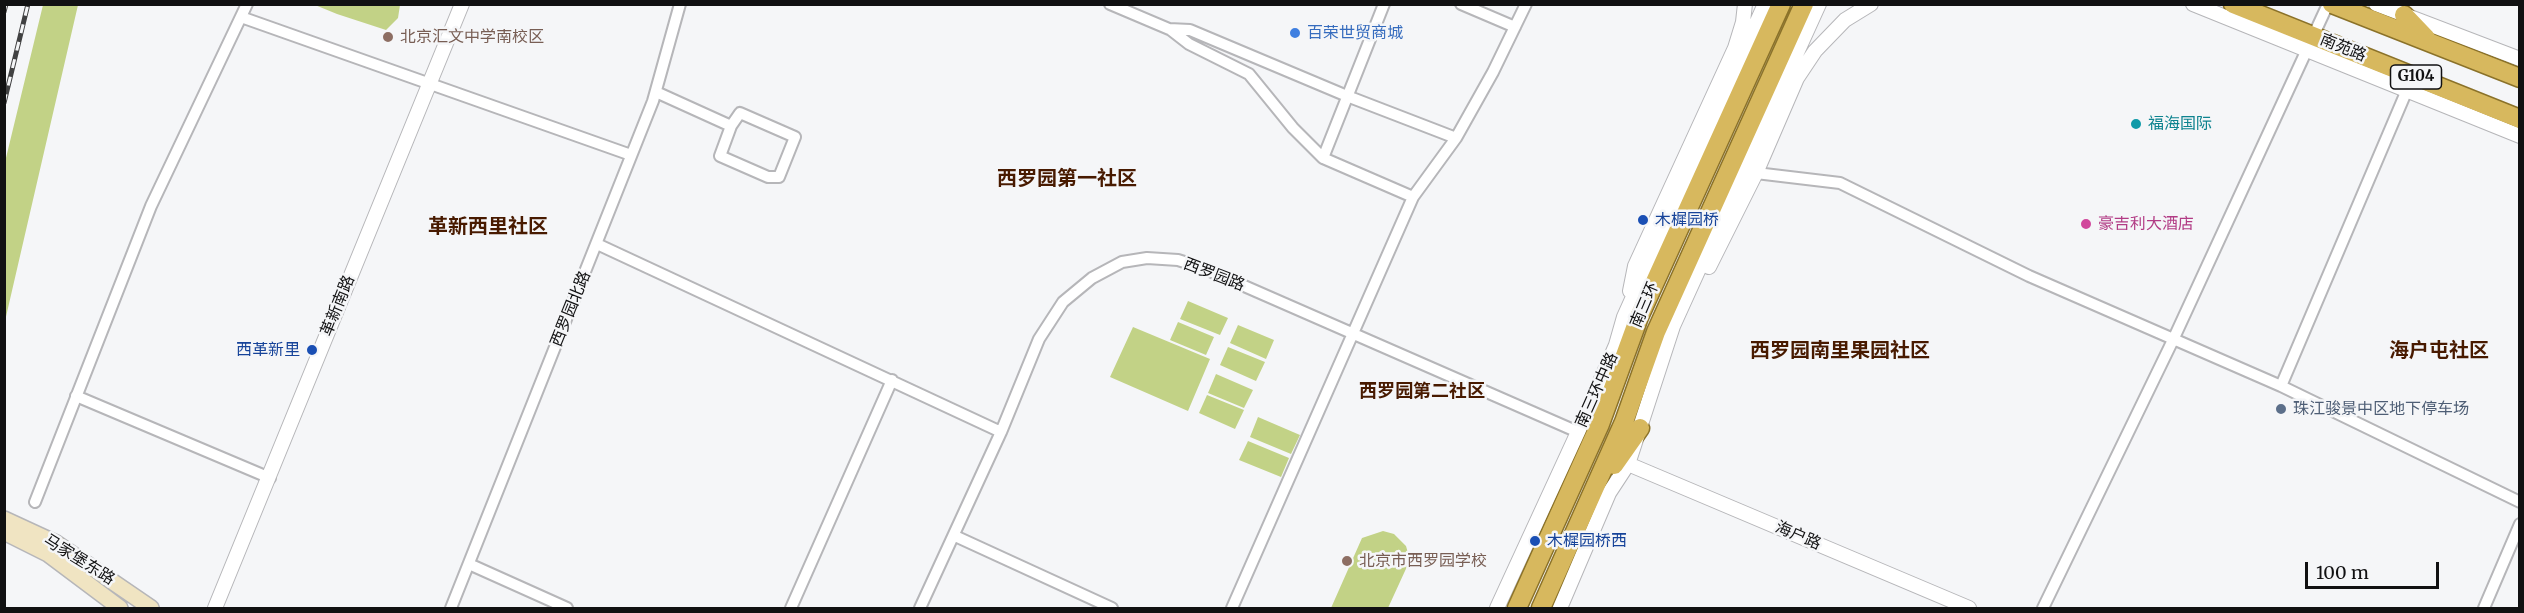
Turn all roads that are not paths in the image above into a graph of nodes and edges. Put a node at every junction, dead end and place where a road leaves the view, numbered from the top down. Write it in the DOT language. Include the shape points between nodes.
graph roads {
  1 [pos="247,4"];
  2 [pos="462,4"];
  3 [pos="680,4"];
  4 [pos="1110,4"];
  5 [pos="1384,4"];
  6 [pos="1461,4"];
  7 [pos="1526,4"];
  8 [pos="1745,4"];
  9 [pos="1765,4"];
  10 [pos="1781,4"];
  11 [pos="1804,4"];
  12 [pos="1819,4"];
  13 [pos="1871,4"];
  14 [pos="2193,4"];
  15 [pos="2233,4"];
  16 [pos="2330,4"];
  17 [pos="2376,4"];
  18 [pos="2404,15"];
  19 [pos="241,17"];
  20 [pos="1515,27"];
  21 [pos="1169,29"];
  22 [pos="2309,43"];
  23 [pos="2432,44"];
  24 [pos="2520,59"];
  25 [pos="2515,75"];
  26 [pos="429,82"];
  27 [pos="2408,90"];
  28 [pos="656,92"];
  29 [pos="1347,96"];
  30 [pos="2520,119"];
  31 [pos="731,126"];
  32 [pos="2520,136"];
  33 [pos="1456,138"];
  34 [pos="631,154"];
  35 [pos="1323,158"];
  36 [pos="1756,173"];
  37 [pos="1413,197"];
  38 [pos="597,244"];
  39 [pos="1671,301"];
  40 [pos="1631,317"];
  41 [pos="1673,326"];
  42 [pos="1352,333"];
  43 [pos="2173,340"];
  44 [pos="1616,345"];
  45 [pos="1658,374"];
  46 [pos="892,380"];
  47 [pos="2281,386"];
  48 [pos="76,396"];
  49 [pos="1640,428"];
  50 [pos="1001,432"];
  51 [pos="1578,432"];
  52 [pos="1628,464"];
  53 [pos="270,477"];
  54 [pos="1594,493"];
  55 [pos="2520,501"];
  56 [pos="35,502"];
  57 [pos="4,519"];
  58 [pos="2520,524"];
  59 [pos="4,532"];
  60 [pos="955,536"];
  61 [pos="469,564"];
  62 [pos="120,609"];
  63 [pos="151,609"];
  64 [pos="215,609"];
  65 [pos="452,609"];
  66 [pos="567,609"];
  67 [pos="791,609"];
  68 [pos="920,609"];
  69 [pos="1112,609"];
  70 [pos="1232,609"];
  71 [pos="1497,609"];
  72 [pos="1517,609"];
  73 [pos="1541,609"];
  74 [pos="1560,609"];
  75 [pos="1969,609"];
  76 [pos="2043,609"];
  77 [pos="2484,609"];
  1 -- 19 [label="street"];
  2 -- 26 [label="street, 革新南路"];
  3 -- 28 [label="street, 西罗园北路"];
  4 -- 21 [label="street"];
  5 -- 29 [label="street"];
  6 -- 20 [label="street"];
  7 -- 20 [label="street"];
  8 -- 40 [label="street" via="1735,48 1635,266"];
  9 -- 40 [label="street"];
  10 -- 40 [label="highway, 南三环"];
  11 -- 39 [label="highway, 南三环"];
  12 -- 41 [label="street"];
  13 -- 36 [label="street" via="1845,20 1815,51 1797,78"];
  14 -- 22 [label="street"];
  15 -- 22 [label="highway, 南苑路 / G104"];
  16 -- 22 [label="street"];
  16 -- 23 [label="highway, G104"];
  17 -- 18 [label="street"];
  18 -- 23 [label="highway"];
  18 -- 24 [label="street"];
  19 -- 26 [label="street"];
  19 -- 48 [label="street" via="151,206"];
  20 -- 33 [label="street"];
  21 -- 29 [label="street" via="1190,30"];
  21 -- 35 [label="street" via="1189,44 1249,74"];
  22 -- 27 [label="street"];
  22 -- 30 [label="highway, 南苑路 / G104"];
  22 -- 43 [label="street"];
  23 -- 25 [label="highway, G104"];
  26 -- 34 [label="street"];
  26 -- 53 [label="street, 革新南路"];
  27 -- 32 [label="street"];
  27 -- 47 [label="street"];
  28 -- 31 [label="street"];
  28 -- 34 [label="street, 西罗园北路"];
  29 -- 33 [label="street"];
  29 -- 35 [label="street"];
  31 -- 31 [label="street" via="741,113 795,137 779,177 768,177 720,156"];
  33 -- 37 [label="street"];
  34 -- 38 [label="street, 西罗园北路"];
  35 -- 37 [label="street"];
  36 -- 43 [label="street" via="1840,183 2030,276"];
  36 -- 45 [label="street"];
  37 -- 42 [label="street"];
  38 -- 46 [label="street"];
  38 -- 61 [label="street, 西罗园北路"];
  39 -- 41 [label="highway"];
  39 -- 54 [label="highway, 南三环"];
  40 -- 44 [label="highway"];
  40 -- 72 [label="highway, 南三环" via="1600,424"];
  41 -- 45 [label="street"];
  42 -- 50 [label="street, 西罗园路" via="1178,260 1147,258 1122,262 1092,278 1063,302 1039,339"];
  42 -- 51 [label="street, 西罗园路"];
  42 -- 70 [label="street"];
  43 -- 47 [label="street"];
  43 -- 76 [label="street"];
  44 -- 51 [label="street, 南三环中路"];
  45 -- 49 [label="street"];
  46 -- 50 [label="street"];
  46 -- 67 [label="street"];
  47 -- 55 [label="street"];
  48 -- 53 [label="street"];
  48 -- 56 [label="street"];
  49 -- 52 [label="street"];
  49 -- 54 [label="highway"];
  50 -- 60 [label="street, 西罗园路"];
  51 -- 71 [label="street, 南三环中路"];
  52 -- 74 [label="street" via="1609,492"];
  52 -- 75 [label="street, 海户路"];
  53 -- 64 [label="street, 革新南路"];
  54 -- 73 [label="highway, 南三环"];
  57 -- 63 [label="main road, 马家堡东路" via="56,543"];
  58 -- 77 [label="street"];
  59 -- 62 [label="main road, 马家堡东路" via="48,554"];
  60 -- 68 [label="street, 西罗园路"];
  60 -- 69 [label="street"];
  61 -- 65 [label="street, 西罗园北路"];
  61 -- 66 [label="street"];
}
